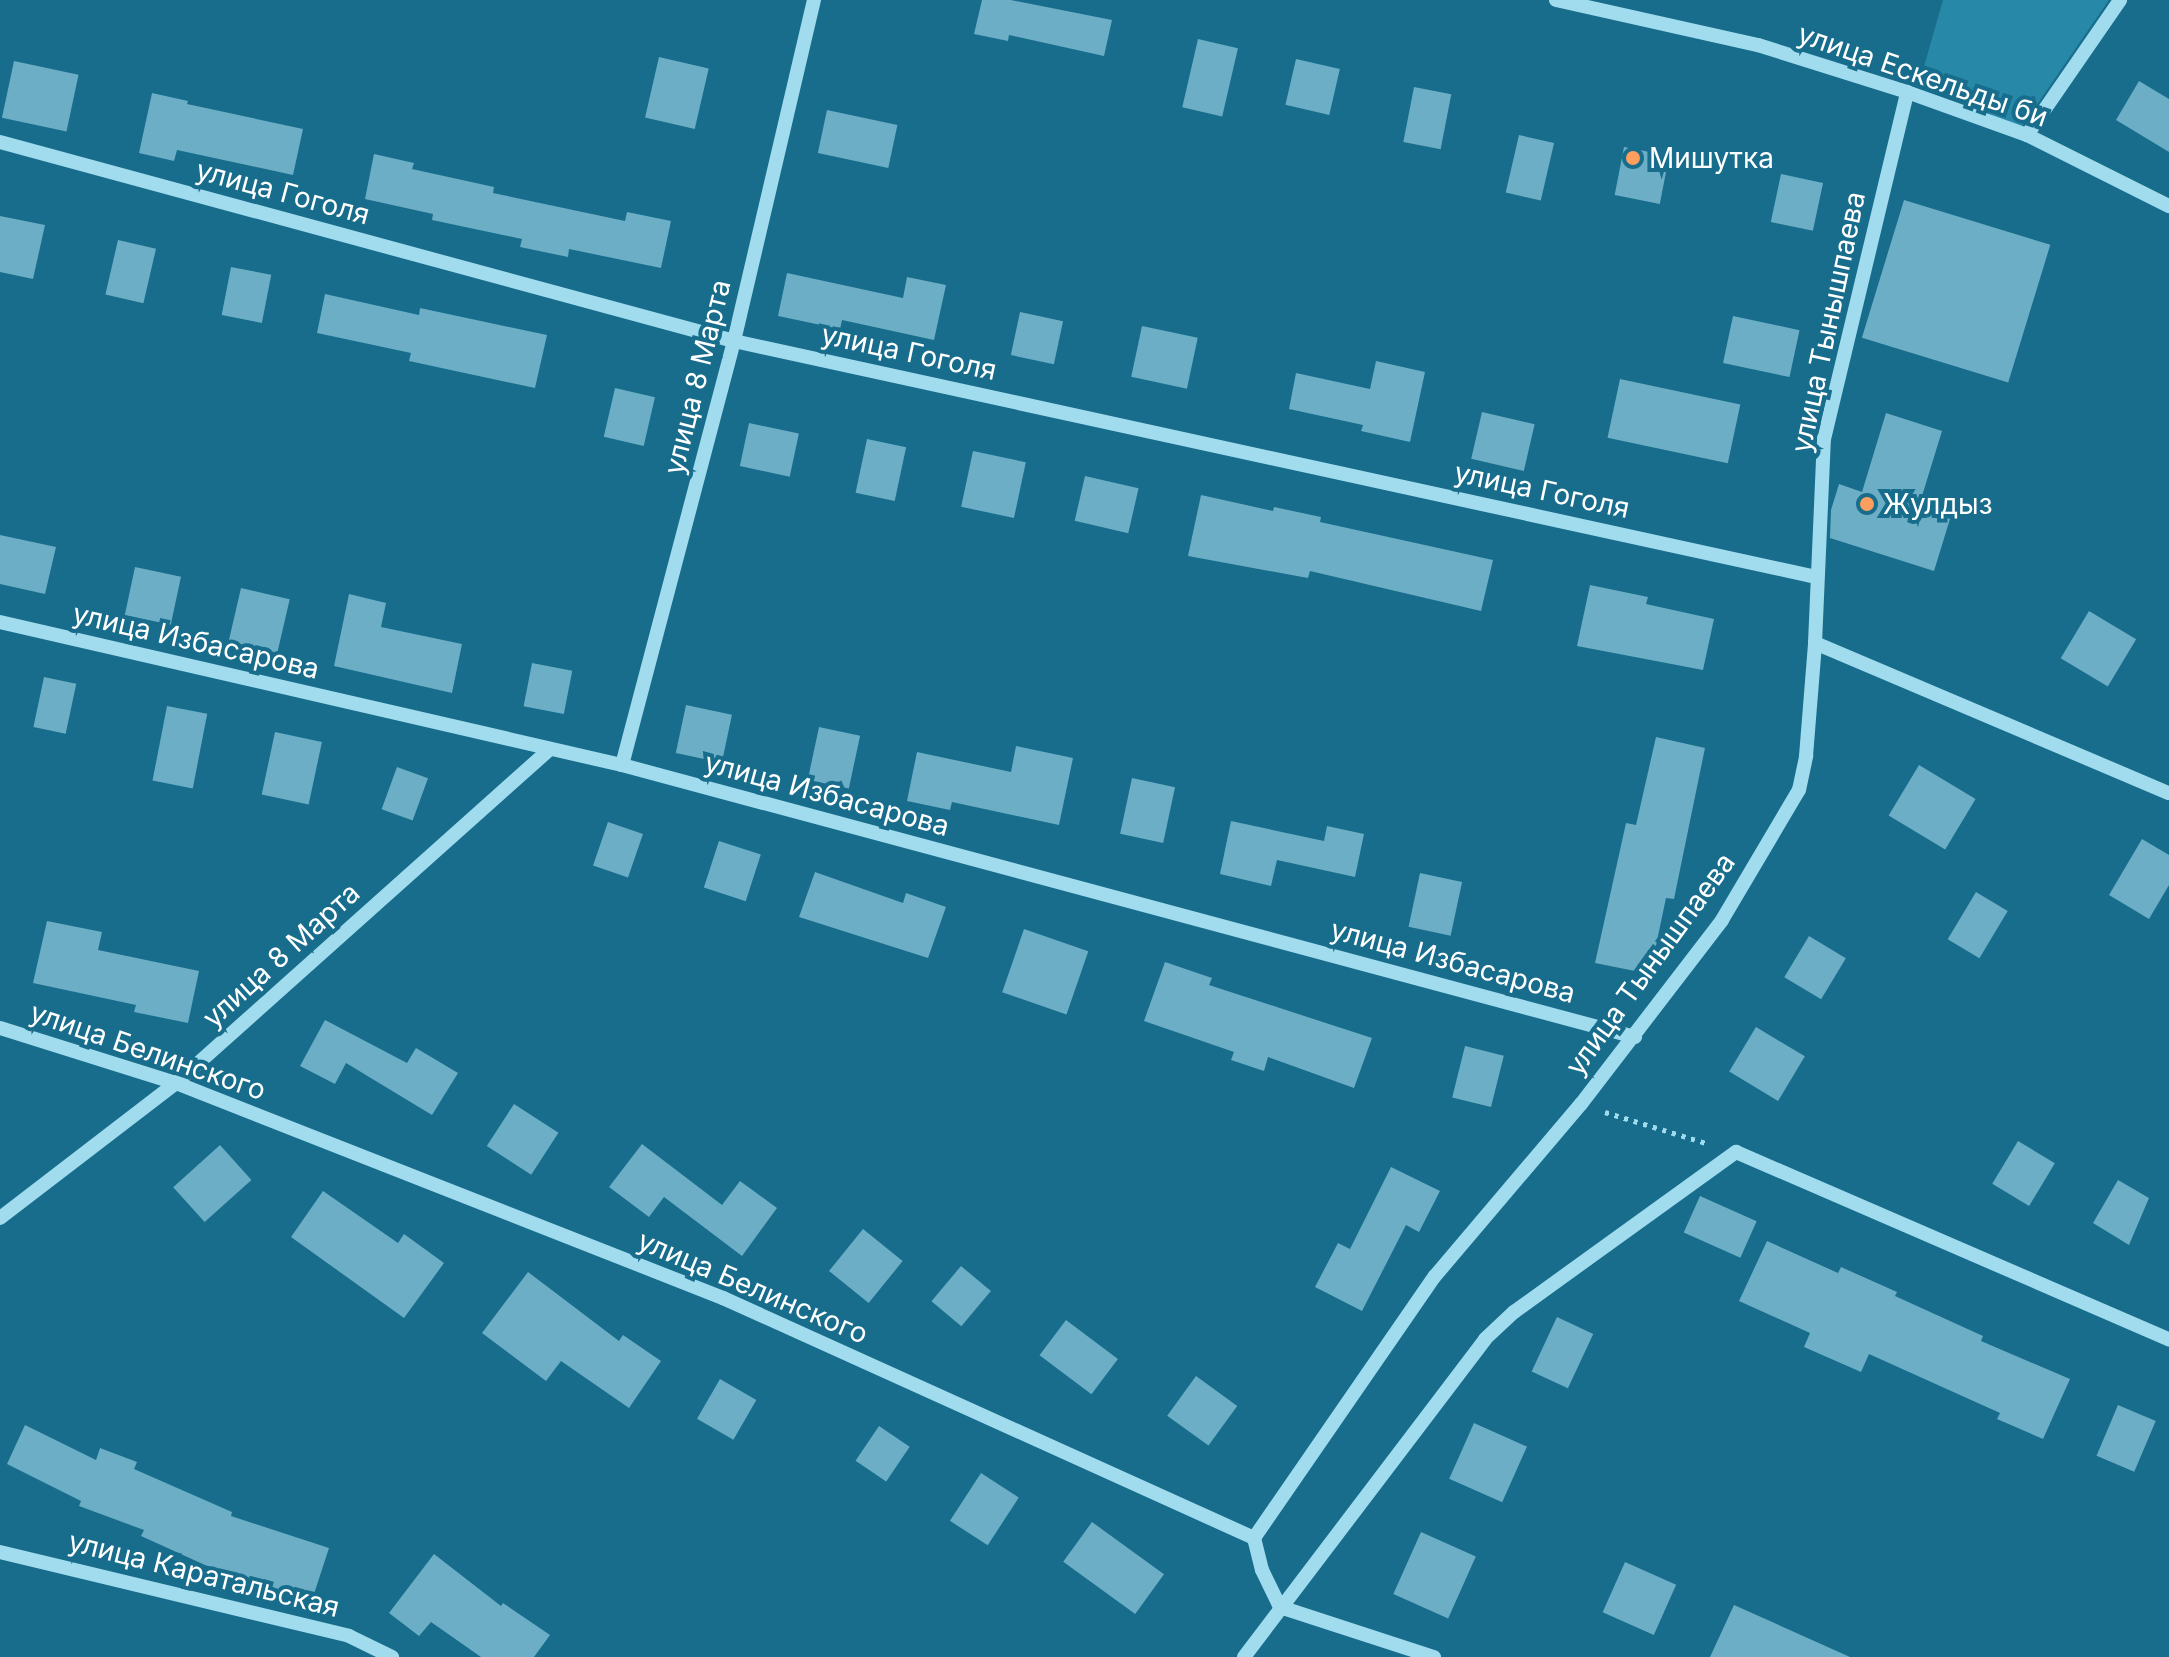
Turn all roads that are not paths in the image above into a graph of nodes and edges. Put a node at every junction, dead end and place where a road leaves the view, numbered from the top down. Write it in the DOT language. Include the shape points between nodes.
graph roads {
  1 [pos="814,0"];
  2 [pos="1556,0"];
  3 [pos="2120,0"];
  4 [pos="1907,92"];
  5 [pos="2027,135"];
  6 [pos="0,142"];
  7 [pos="2169,206"];
  8 [pos="734,341"];
  9 [pos="1816,577"];
  10 [pos="0,622"];
  11 [pos="1815,643"];
  12 [pos="550,749"];
  13 [pos="622,765"];
  14 [pos="2169,793"];
  15 [pos="0,1028"];
  16 [pos="1635,1037"];
  17 [pos="176,1083"];
  18 [pos="0,1218"];
  19 [pos="2169,1339"];
  20 [pos="1254,1538"];
  21 [pos="0,1552"];
  22 [pos="1280,1607"];
  23 [pos="392,1657"];
  24 [pos="1244,1657"];
  25 [pos="1434,1657"];
  1 -- 8 [label="street, улица 8 Марта"];
  2 -- 4 [label="street, улица Ескельды би" via="1758,45"];
  3 -- 5 [label="street"];
  4 -- 5 [label="street, улица Ескельды би"];
  4 -- 9 [label="street, улица Тынышпаева" via="1824,439"];
  5 -- 7 [label="street, улица Ескельды би"];
  6 -- 8 [label="street, улица Гоголя"];
  8 -- 9 [label="street, улица Гоголя"];
  8 -- 13 [label="street, улица 8 Марта"];
  9 -- 11 [label="street, улица Тынышпаева"];
  10 -- 12 [label="street, улица Избасарова"];
  11 -- 14 [label="street"];
  11 -- 16 [label="street, улица Тынышпаева" via="1799,790 1722,920"];
  12 -- 13 [label="street, улица Избасарова"];
  12 -- 17 [label="street, улица 8 Марта"];
  13 -- 16 [label="street, улица Избасарова"];
  15 -- 17 [label="street, улица Белинского"];
  16 -- 20 [label="street, улица Тынышпаева" via="1435,1276"];
  17 -- 18 [label="street, улица 8 Марта"];
  17 -- 20 [label="street, улица Белинского" via="723,1298"];
  19 -- 22 [label="street" via="1736,1152 1514,1312 1485,1339"];
  20 -- 22 [label="street"];
  21 -- 23 [label="street, улица Каратальская" via="349,1636"];
  22 -- 24 [label="street"];
  22 -- 25 [label="street"];
}
